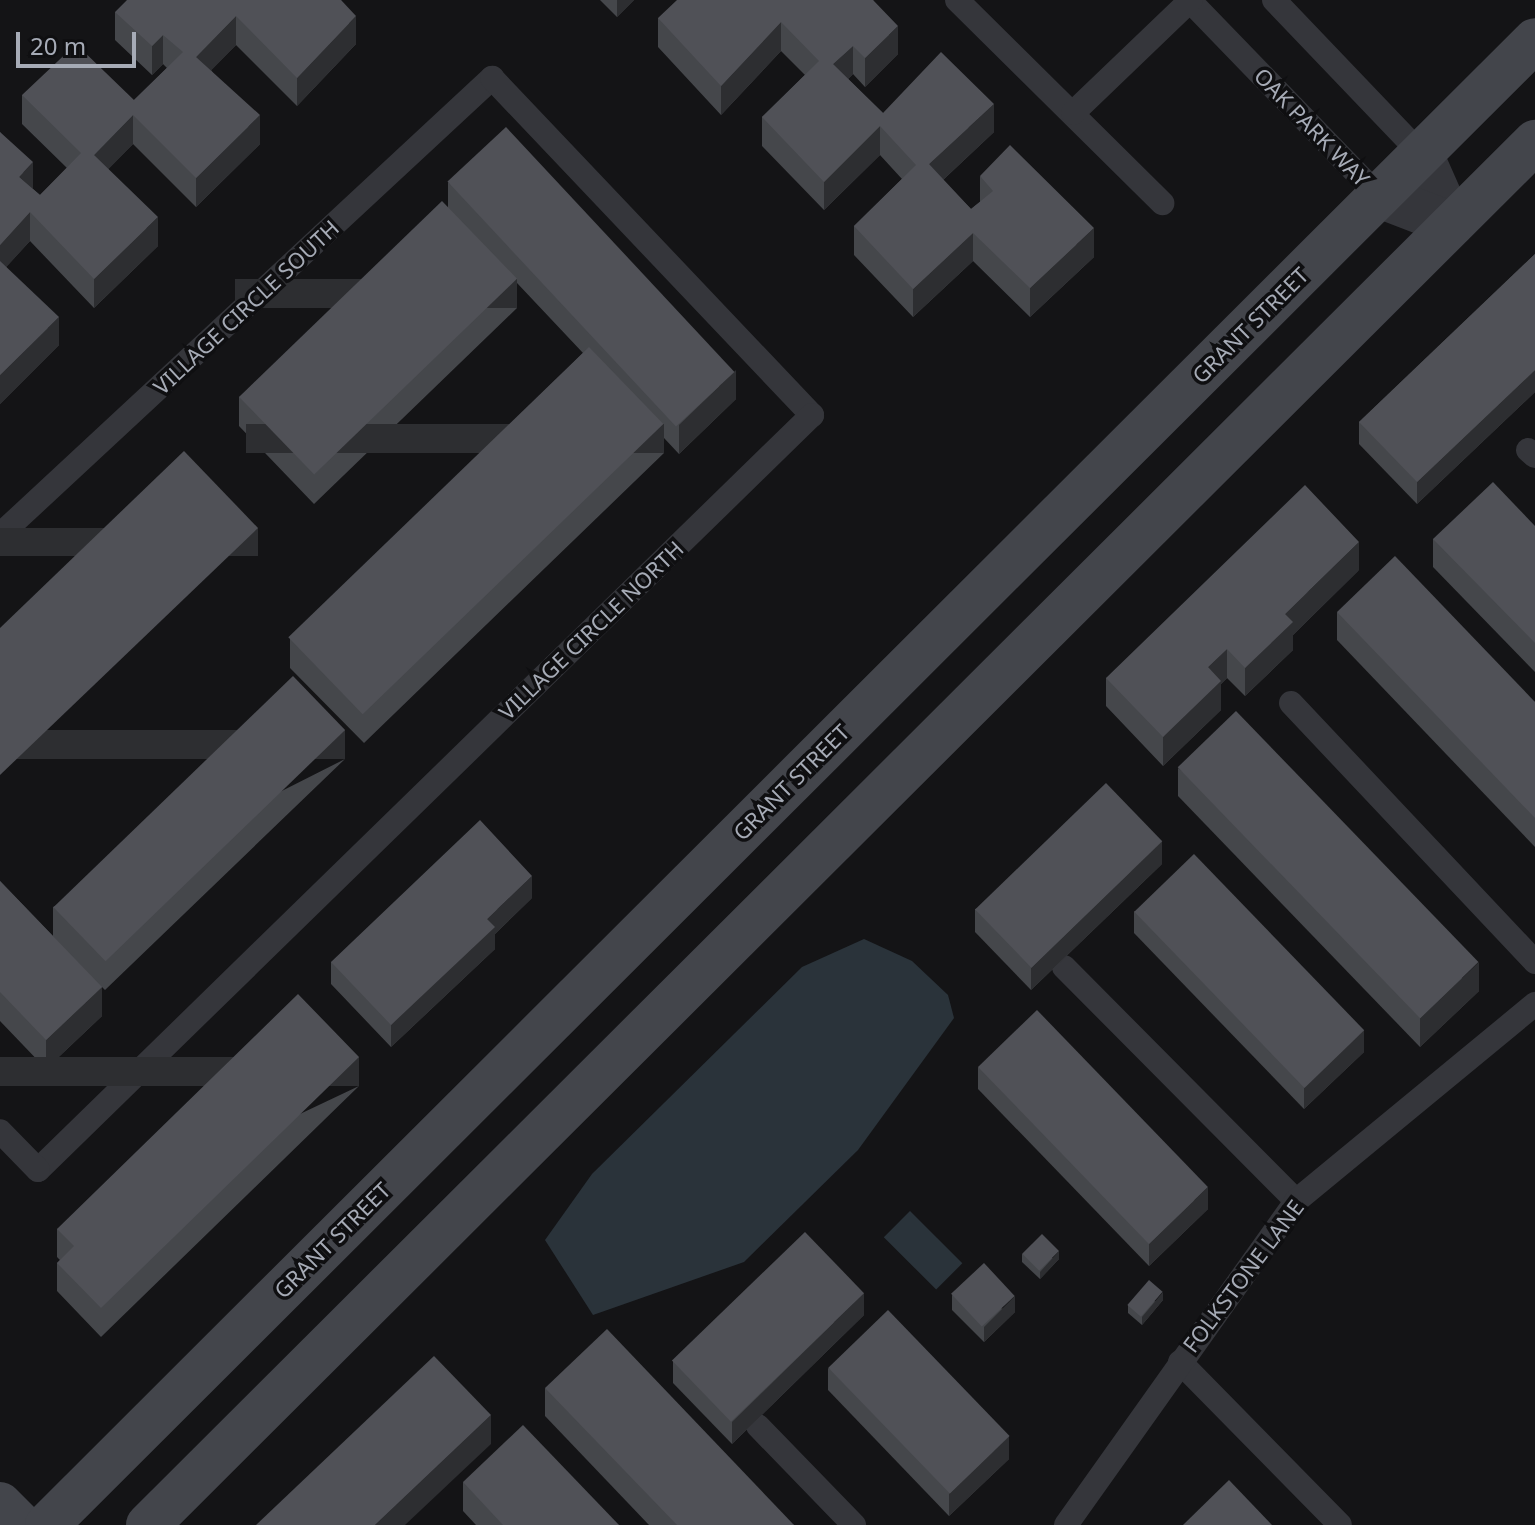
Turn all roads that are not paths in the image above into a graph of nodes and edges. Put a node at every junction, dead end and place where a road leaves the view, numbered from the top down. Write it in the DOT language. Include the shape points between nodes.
graph roads {
  1 [pos="957,0"];
  2 [pos="1190,0"];
  3 [pos="1274,0"];
  4 [pos="1535,40"];
  5 [pos="492,78"];
  6 [pos="1073,113"];
  7 [pos="1535,142"];
  8 [pos="1421,154"];
  9 [pos="1379,196"];
  10 [pos="1162,203"];
  11 [pos="1452,224"];
  12 [pos="0,535"];
  13 [pos="1291,703"];
  14 [pos="1535,962"];
  15 [pos="1064,967"];
  16 [pos="1535,1004"];
  17 [pos="0,1131"];
  18 [pos="1296,1201"];
  19 [pos="1180,1362"];
  20 [pos="758,1426"];
  21 [pos="0,1504"];
  22 [pos="21,1525"];
  23 [pos="47,1525"];
  24 [pos="148,1525"];
  25 [pos="854,1525"];
  26 [pos="1066,1525"];
  27 [pos="1340,1525"];
  1 -- 6 [label="lane"];
  2 -- 6 [label="lane"];
  2 -- 9 [label="lane, OAK PARK WAY"];
  3 -- 8 [label="lane"];
  4 -- 8 [label="street, GRANT STREET"];
  5 -- 12 [label="lane, VILLAGE CIRCLE SOUTH"];
  5 -- 17 [label="lane, VILLAGE CIRCLE NORTH" via="812,415 38,1170"];
  6 -- 10 [label="lane"];
  7 -- 11 [label="street"];
  8 -- 9 [label="street, GRANT STREET"];
  8 -- 11 [label="street"];
  9 -- 11 [label="street, OAK PARK WAY"];
  9 -- 23 [label="street, GRANT STREET"];
  11 -- 24 [label="street"];
  13 -- 14 [label="lane"];
  15 -- 18 [label="lane"];
  16 -- 18 [label="lane, FOLKSTONE LANE"];
  18 -- 19 [label="lane, FOLKSTONE LANE"];
  19 -- 26 [label="lane, FOLKSTONE LANE"];
  19 -- 27 [label="lane"];
  20 -- 25 [label="lane"];
  21 -- 22 [label="street"];
}
